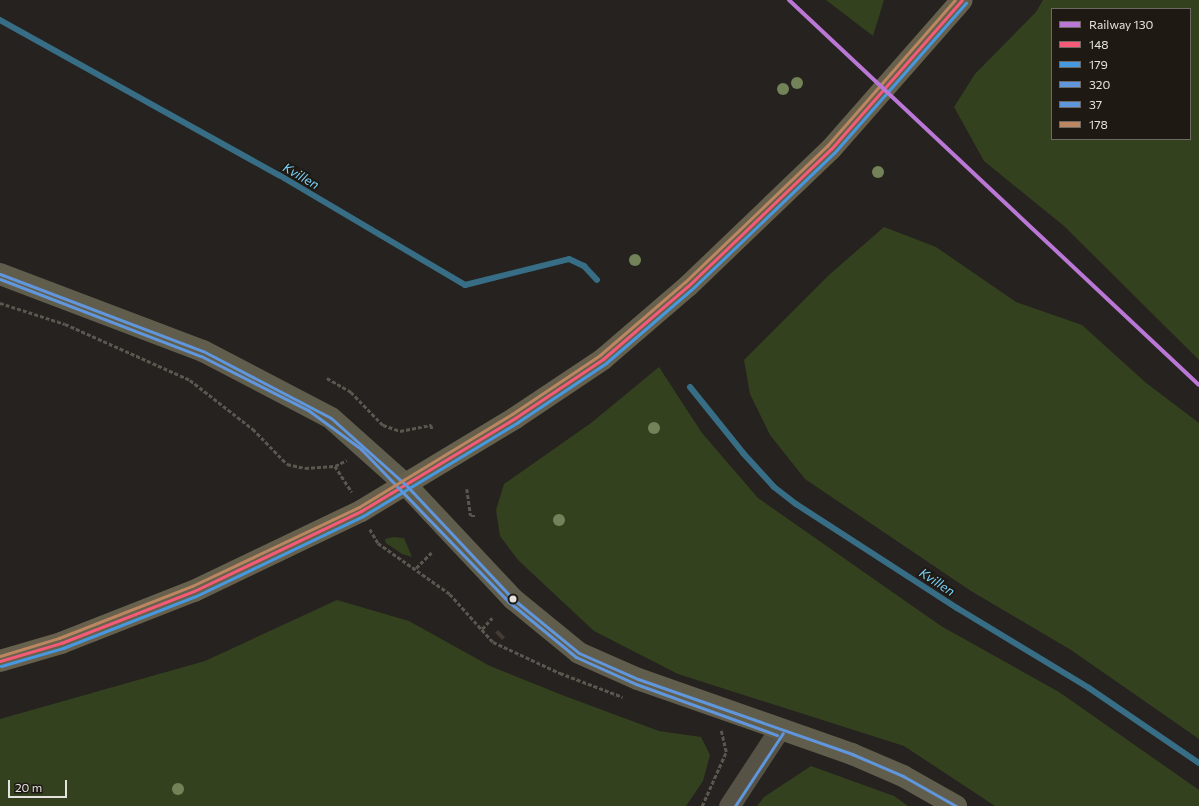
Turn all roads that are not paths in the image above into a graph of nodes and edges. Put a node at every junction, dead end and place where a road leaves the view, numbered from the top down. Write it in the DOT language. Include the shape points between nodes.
graph roads {
  1 [pos="962,1"];
  2 [pos="0,274"];
  3 [pos="406,485"];
  4 [pos="0,661"];
  5 [pos="779,730"];
  6 [pos="729,806"];
  7 [pos="956,806"];
  1 -- 3 [label="highway" via="831,149 688,286 603,359"];
  2 -- 3 [label="main road" via="148,328 283,390 331,418"];
  3 -- 4 [label="highway" via="361,511 194,591 61,643"];
  3 -- 5 [label="main road" via="513,599 579,653 638,679"];
  5 -- 6 [label="street"];
  5 -- 7 [label="main road" via="852,754 903,776"];
}
